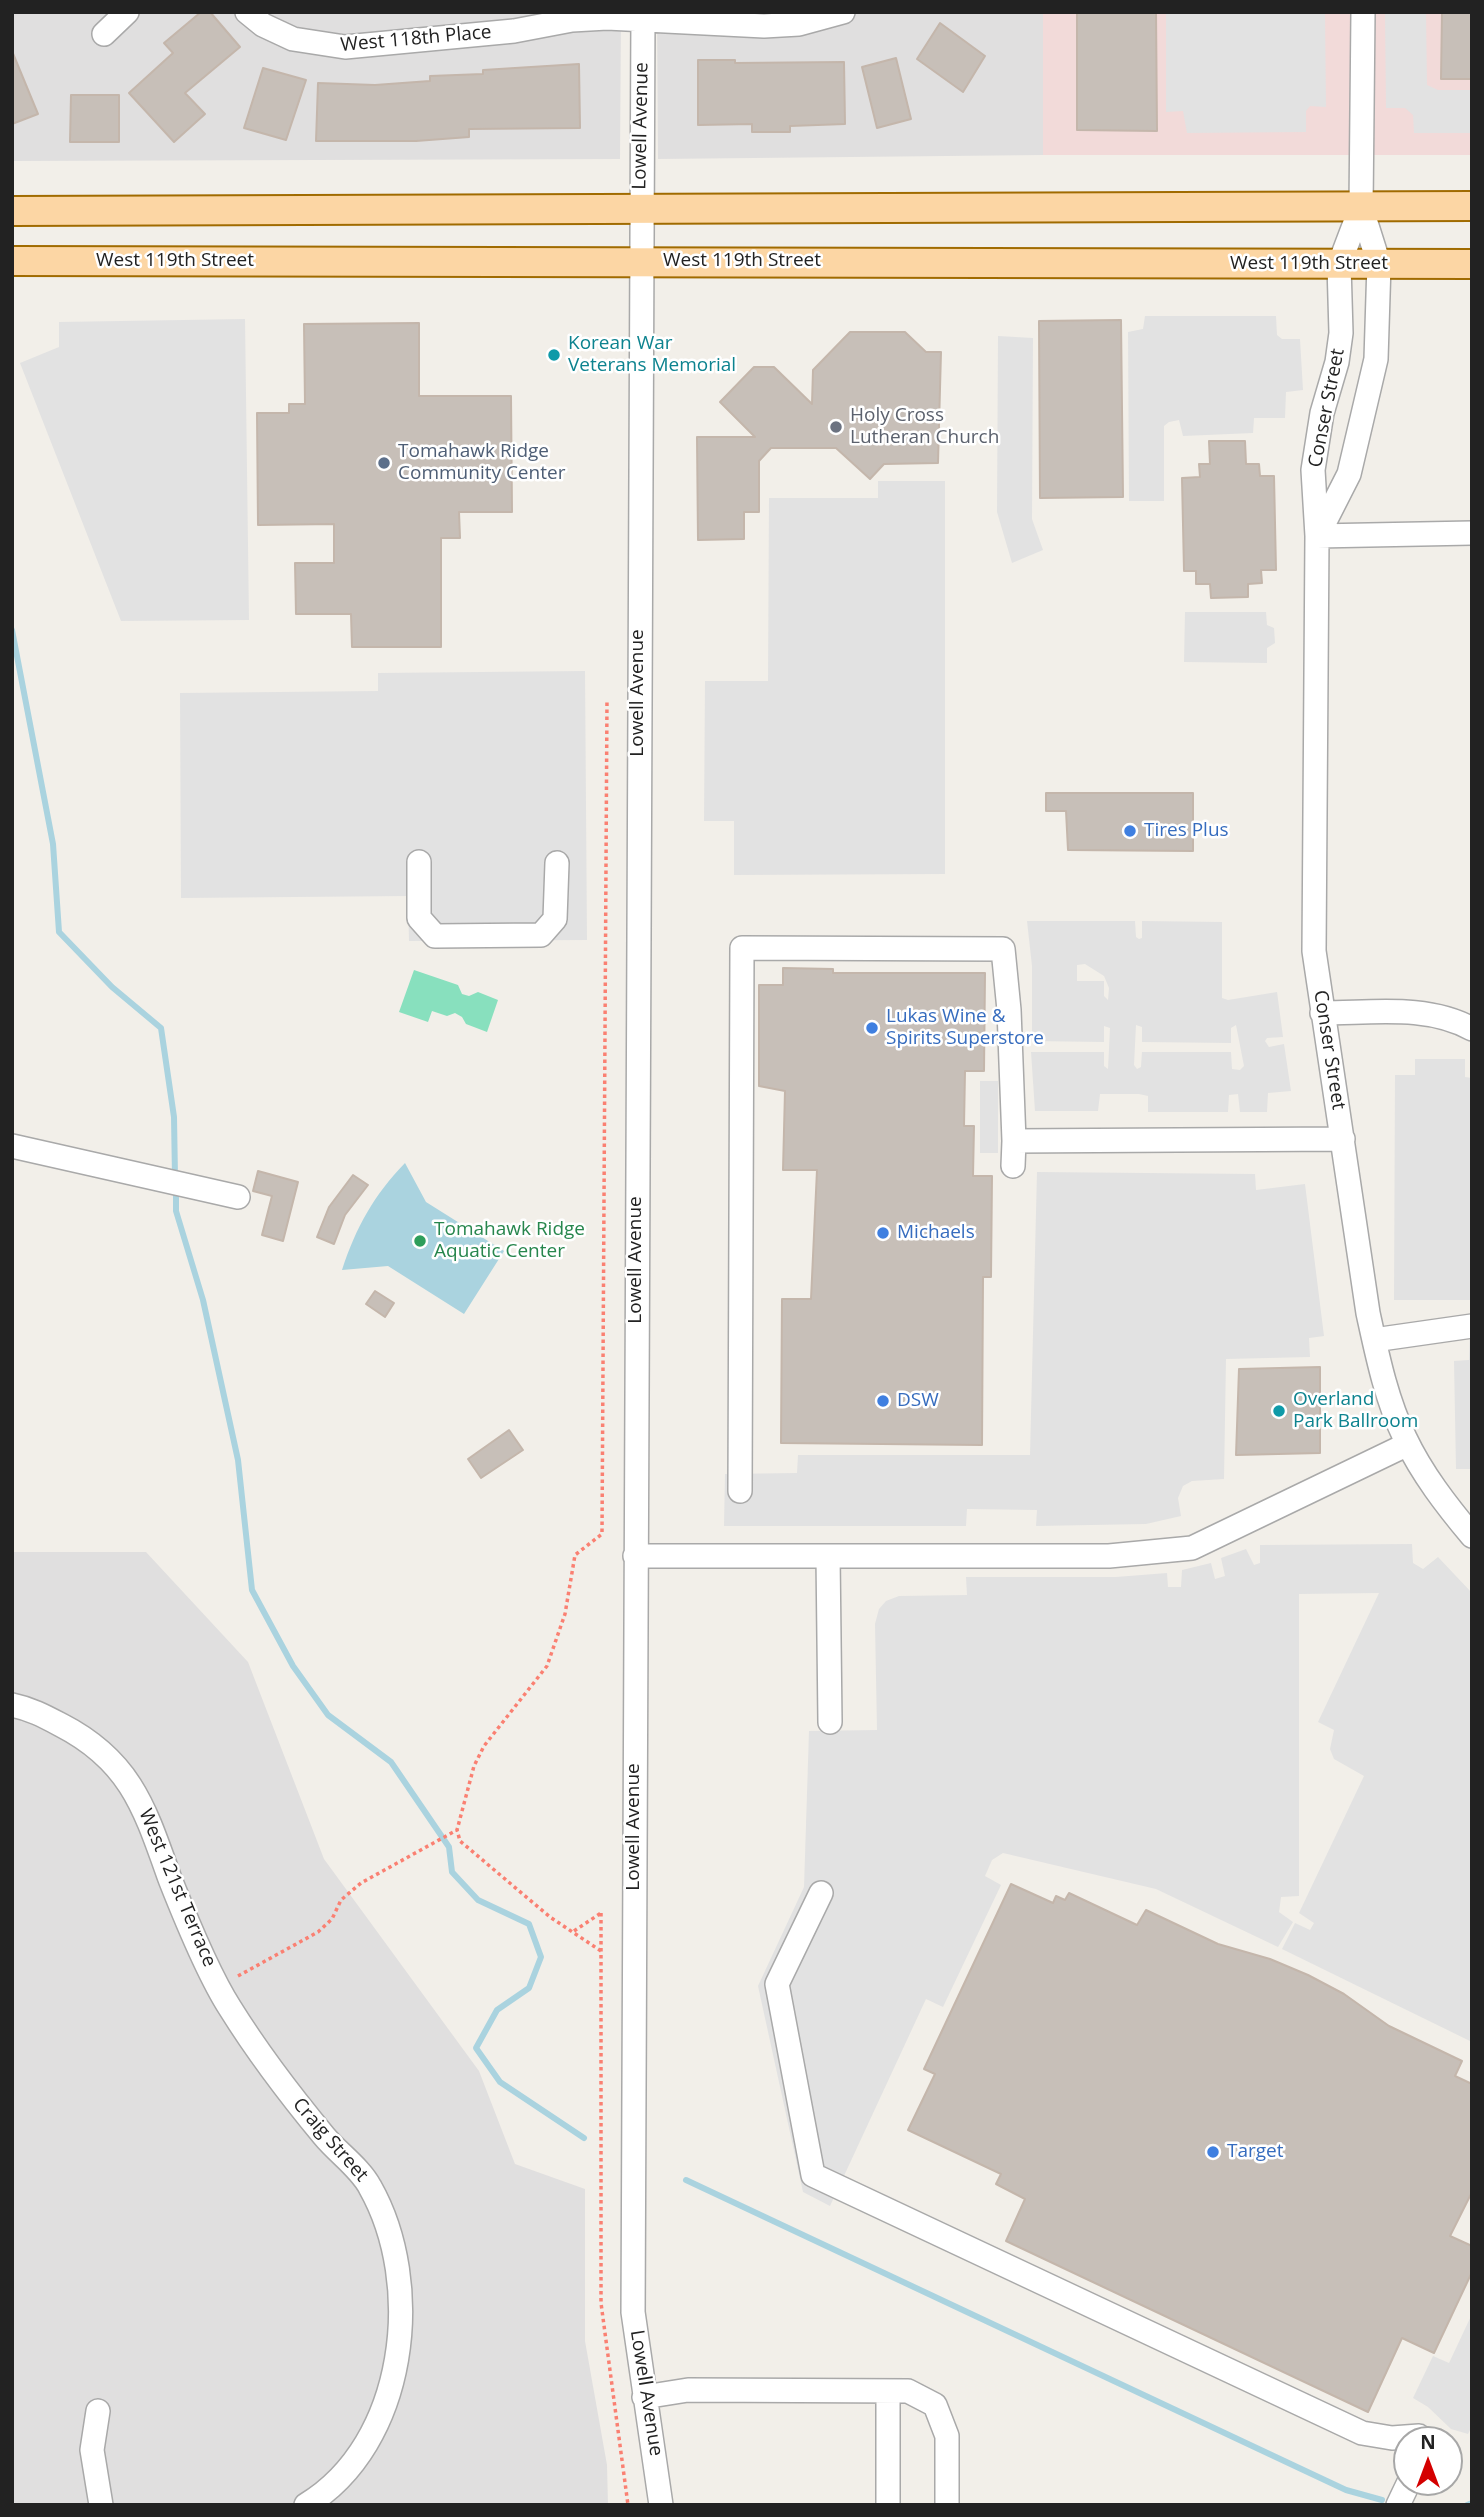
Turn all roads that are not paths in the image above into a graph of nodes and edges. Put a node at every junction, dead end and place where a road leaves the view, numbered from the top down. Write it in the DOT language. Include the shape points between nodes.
graph roads {
  1 [pos="127,12"];
  2 [pos="247,12"];
  3 [pos="843,12"];
  4 [pos="1363,12"];
  5 [pos="643,16"];
  6 [pos="104,34"];
  7 [pos="1472,206"];
  8 [pos="1361,207"];
  9 [pos="640,210"];
  10 [pos="12,211"];
  11 [pos="640,260"];
  12 [pos="12,261"];
  13 [pos="1380,264"];
  14 [pos="1472,264"];
  15 [pos="1339,265"];
  16 [pos="1472,533"];
  17 [pos="1317,536"];
  18 [pos="419,862"];
  19 [pos="557,863"];
  20 [pos="1322,1013"];
  21 [pos="1472,1029"];
  22 [pos="1343,1139"];
  23 [pos="1014,1141"];
  24 [pos="12,1146"];
  25 [pos="1013,1166"];
  26 [pos="238,1196"];
  27 [pos="1472,1326"];
  28 [pos="1374,1340"];
  29 [pos="1408,1444"];
  30 [pos="740,1491"];
  31 [pos="1472,1536"];
  32 [pos="635,1556"];
  33 [pos="828,1556"];
  34 [pos="12,1705"];
  35 [pos="830,1722"];
  36 [pos="821,1894"];
  37 [pos="255,2045"];
  38 [pos="888,2391"];
  39 [pos="645,2397"];
  40 [pos="98,2410"];
  41 [pos="1393,2438"];
  42 [pos="102,2505"];
  43 [pos="306,2505"];
  44 [pos="661,2505"];
  45 [pos="888,2505"];
  46 [pos="947,2505"];
  1 -- 6 [label="street"];
  2 -- 5 [label="street, West 118th Place" via="293,39 345,47"];
  3 -- 5 [label="street, West 118th Place" via="799,24 764,26"];
  4 -- 8 [label="street"];
  5 -- 9 [label="street, Lowell Avenue"];
  7 -- 8 [label="main road"];
  8 -- 9 [label="main road"];
  8 -- 13 [label="street, Conser Street"];
  8 -- 15 [label="street, Conser Street"];
  9 -- 10 [label="main road"];
  9 -- 11 [label="street, Lowell Avenue"];
  11 -- 12 [label="main road, West 119th Street"];
  11 -- 15 [label="main road, West 119th Street"];
  11 -- 32 [label="street, Lowell Avenue"];
  13 -- 14 [label="main road, West 119th Street"];
  13 -- 15 [label="main road, West 119th Street"];
  13 -- 17 [label="street, Conser Street" via="1376,359 1369,391 1349,474"];
  15 -- 17 [label="street, Conser Street" via="1337,362 1322,413 1313,470"];
  16 -- 17 [label="street"];
  17 -- 20 [label="street, Conser Street" via="1313,890"];
  18 -- 19 [label="street" via="419,918 435,936 541,935 555,919"];
  20 -- 21 [label="street" via="1444,1016"];
  20 -- 22 [label="street, Conser Street"];
  22 -- 23 [label="street"];
  22 -- 28 [label="street, Conser Street"];
  23 -- 25 [label="street"];
  23 -- 30 [label="street" via="1003,949 742,948"];
  24 -- 26 [label="street"];
  27 -- 28 [label="street"];
  28 -- 29 [label="street, Conser Street"];
  29 -- 31 [label="street, Conser Street"];
  29 -- 33 [label="street" via="1192,1548 1109,1556"];
  32 -- 33 [label="street"];
  32 -- 39 [label="street, Lowell Avenue" via="633,2312"];
  33 -- 35 [label="street"];
  34 -- 37 [label="street, West 121st Terrace" via="31,1709 82,1736 122,1772 158,1839 219,1986"];
  36 -- 41 [label="street" via="777,1984 813,2175 1362,2433"];
  37 -- 43 [label="street, Craig Street" via="326,2139 369,2184 397,2262 398,2338 383,2409 341,2477"];
  38 -- 39 [label="street" via="688,2390"];
  38 -- 45 [label="street"];
  38 -- 46 [label="street" via="908,2391 935,2405 947,2436"];
  39 -- 44 [label="street, Lowell Avenue"];
  40 -- 42 [label="street" via="92,2450"];
}
